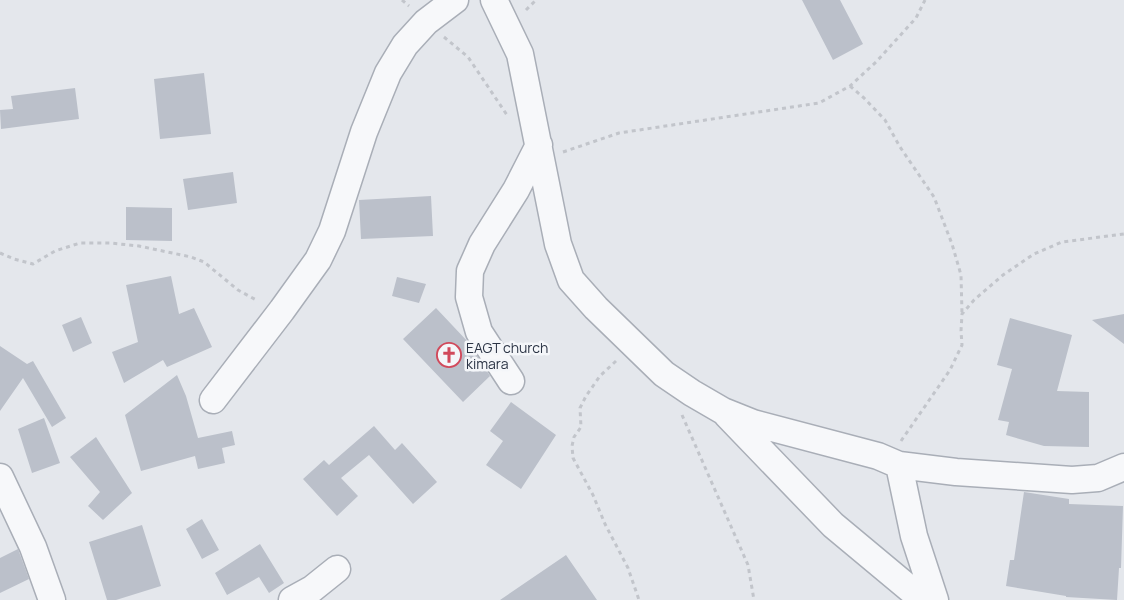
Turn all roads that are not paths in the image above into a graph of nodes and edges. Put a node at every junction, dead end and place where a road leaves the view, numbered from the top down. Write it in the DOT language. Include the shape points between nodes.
graph roads {
  1 [pos="455,0"];
  2 [pos="494,0"];
  3 [pos="540,152"];
  4 [pos="510,381"];
  5 [pos="212,400"];
  6 [pos="723,411"];
  7 [pos="893,462"];
  8 [pos="1124,467"];
  9 [pos="0,477"];
  10 [pos="337,569"];
  11 [pos="52,600"];
  12 [pos="292,600"];
  13 [pos="923,600"];
  14 [pos="935,600"];
  1 -- 5 [label="street" via="426,22 405,45 388,73 364,132 332,231 318,260"];
  2 -- 3 [label="street" via="520,54"];
  3 -- 4 [label="street" via="482,244 470,271 470,297 479,332"];
  3 -- 6 [label="street" via="558,244 571,280 664,374"];
  6 -- 7 [label="street" via="753,423"];
  6 -- 13 [label="street" via="833,525"];
  7 -- 8 [label="street" via="956,472 1072,480 1098,478"];
  7 -- 14 [label="street"];
  9 -- 11 [label="street" via="33,547"];
  10 -- 12 [label="street"];
}
